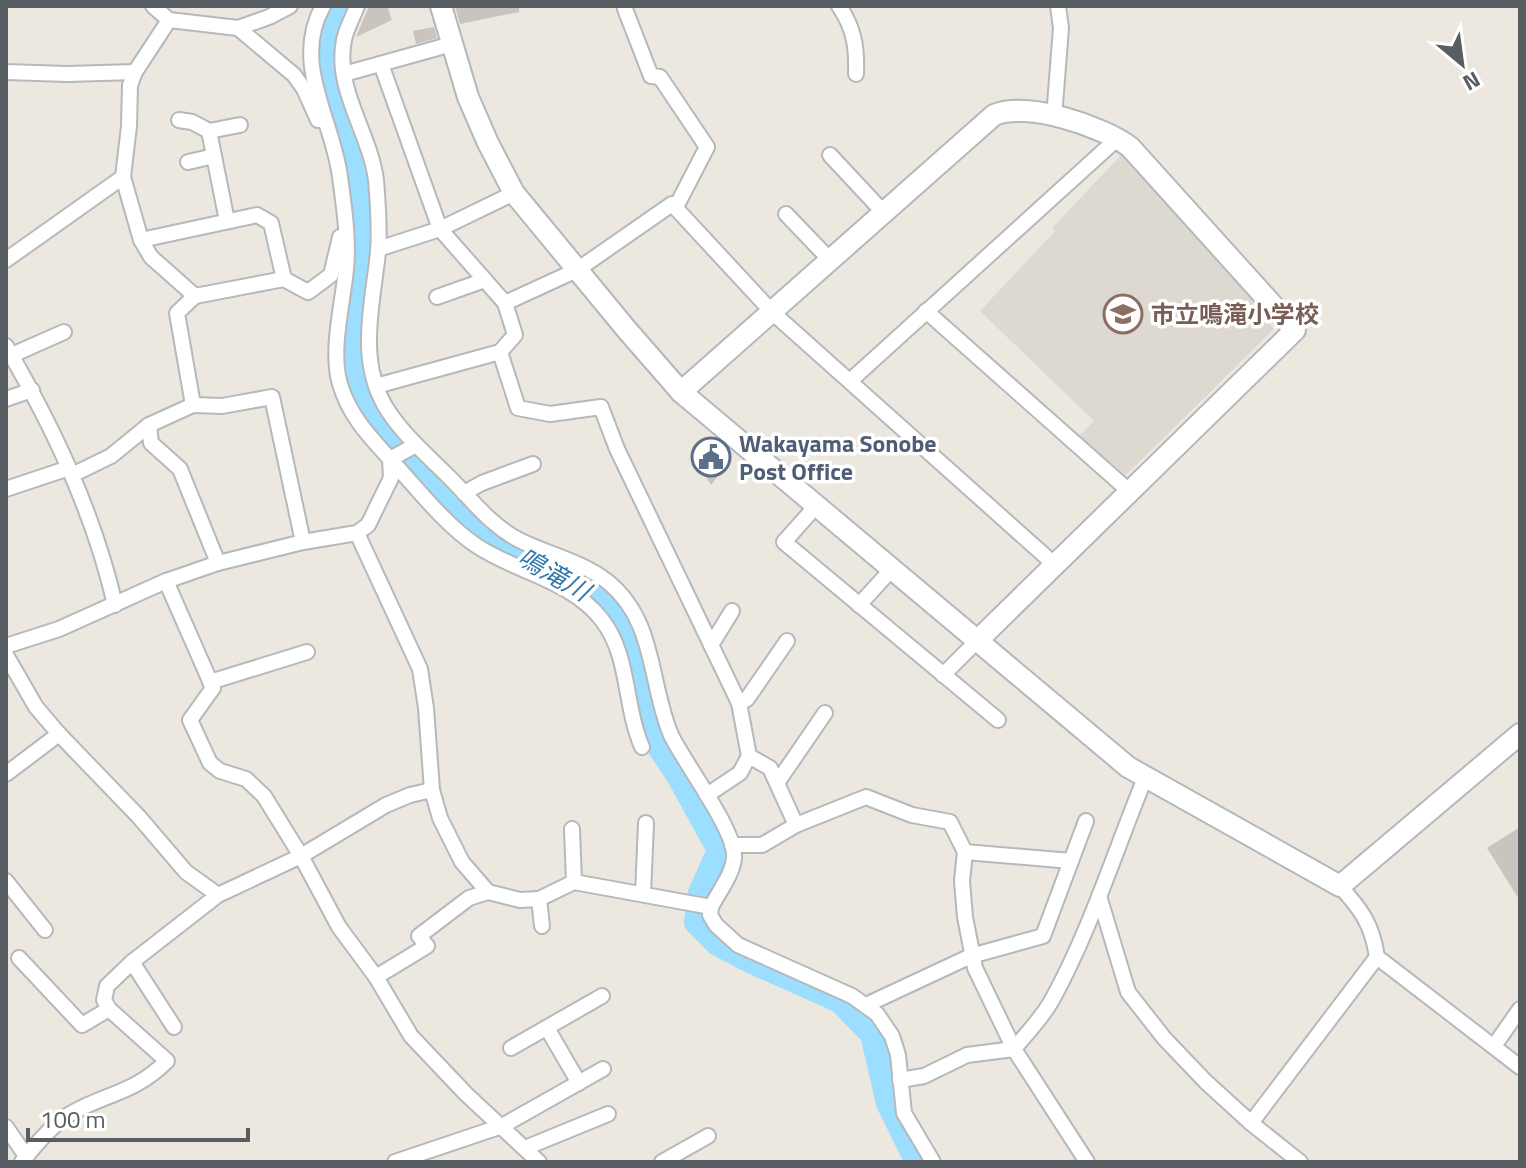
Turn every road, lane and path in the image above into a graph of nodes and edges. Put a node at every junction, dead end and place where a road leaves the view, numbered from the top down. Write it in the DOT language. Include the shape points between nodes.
graph roads {
  1 [pos="153,6"];
  2 [pos="290,6"];
  3 [pos="323,6"];
  4 [pos="357,6"];
  5 [pos="441,6"];
  6 [pos="839,6"];
  7 [pos="1058,6"];
  8 [pos="625,9"];
  9 [pos="268,12"];
  10 [pos="169,20"];
  11 [pos="238,28"];
  12 [pos="452,44"];
  13 [pos="381,64"];
  14 [pos="6,72"];
  15 [pos="135,72"];
  16 [pos="344,74"];
  17 [pos="856,74"];
  18 [pos="1054,117"];
  19 [pos="179,120"];
  20 [pos="240,125"];
  21 [pos="209,131"];
  22 [pos="1118,138"];
  23 [pos="830,155"];
  24 [pos="214,156"];
  25 [pos="188,162"];
  26 [pos="339,168"];
  27 [pos="123,177"];
  28 [pos="514,193"];
  29 [pos="676,207"];
  30 [pos="786,214"];
  31 [pos="885,214"];
  32 [pos="345,218"];
  33 [pos="227,221"];
  34 [pos="440,229"];
  35 [pos="141,240"];
  36 [pos="378,249"];
  37 [pos="6,260"];
  38 [pos="831,261"];
  39 [pos="577,270"];
  40 [pos="284,279"];
  41 [pos="485,280"];
  42 [pos="195,296"];
  43 [pos="437,297"];
  44 [pos="505,303"];
  45 [pos="926,311"];
  46 [pos="773,313"];
  47 [pos="64,332"];
  48 [pos="9,351"];
  49 [pos="500,352"];
  50 [pos="850,381"];
  51 [pos="376,386"];
  52 [pos="32,390"];
  53 [pos="681,392"];
  54 [pos="6,399"];
  55 [pos="193,405"];
  56 [pos="149,425"];
  57 [pos="413,447"];
  58 [pos="393,458"];
  59 [pos="533,464"];
  60 [pos="70,472"];
  61 [pos="6,489"];
  62 [pos="1129,491"];
  63 [pos="464,493"];
  64 [pos="816,506"];
  65 [pos="357,533"];
  66 [pos="303,542"];
  67 [pos="218,563"];
  68 [pos="1054,564"];
  69 [pos="891,570"];
  70 [pos="166,581"];
  71 [pos="115,605"];
  72 [pos="859,605"];
  73 [pos="732,611"];
  74 [pos="787,641"];
  75 [pos="977,641"];
  76 [pos="711,645"];
  77 [pos="6,646"];
  78 [pos="307,652"];
  79 [pos="6,655"];
  80 [pos="943,675"];
  81 [pos="210,682"];
  82 [pos="739,703"];
  83 [pos="825,713"];
  84 [pos="998,720"];
  85 [pos="59,734"];
  86 [pos="1520,734"];
  87 [pos="642,747"];
  88 [pos="749,756"];
  89 [pos="6,774"];
  90 [pos="1145,778"];
  91 [pos="777,783"];
  92 [pos="432,790"];
  93 [pos="707,795"];
  94 [pos="1086,821"];
  95 [pos="646,823"];
  96 [pos="796,825"];
  97 [pos="572,829"];
  98 [pos="732,845"];
  99 [pos="965,852"];
  100 [pos="301,856"];
  101 [pos="1071,861"];
  102 [pos="6,881"];
  103 [pos="574,882"];
  104 [pos="1340,886"];
  105 [pos="488,892"];
  106 [pos="643,894"];
  107 [pos="218,895"];
  108 [pos="1099,896"];
  109 [pos="539,899"];
  110 [pos="702,905"];
  111 [pos="542,926"];
  112 [pos="45,930"];
  113 [pos="971,956"];
  114 [pos="1377,957"];
  115 [pos="19,958"];
  116 [pos="132,962"];
  117 [pos="376,977"];
  118 [pos="602,996"];
  119 [pos="866,1005"];
  120 [pos="109,1009"];
  121 [pos="1520,1009"];
  122 [pos="174,1027"];
  123 [pos="547,1028"];
  124 [pos="1494,1046"];
  125 [pos="511,1048"];
  126 [pos="1014,1049"];
  127 [pos="1520,1067"];
  128 [pos="603,1069"];
  129 [pos="900,1080"];
  130 [pos="579,1083"];
  131 [pos="608,1114"];
  132 [pos="1251,1123"];
  133 [pos="502,1126"];
  134 [pos="6,1127"];
  135 [pos="708,1136"];
  136 [pos="525,1148"];
  137 [pos="24,1159"];
  138 [pos="395,1162"];
  139 [pos="539,1162"];
  140 [pos="662,1162"];
  141 [pos="933,1162"];
  142 [pos="1087,1162"];
  143 [pos="1300,1162"];
  1 -- 10 [label="street"];
  2 -- 9 [label="street"];
  3 -- 26 [label="street" via="310,39 310,58"];
  4 -- 16 [label="street" via="344,39"];
  5 -- 12 [label="street"];
  6 -- 17 [label="street" via="857,47"];
  7 -- 18 [label="street"];
  8 -- 29 [label="street" via="651,76 660,77 707,147"];
  9 -- 11 [label="street"];
  10 -- 11 [label="street"];
  10 -- 15 [label="street"];
  11 -- 26 [label="street" via="294,75"];
  12 -- 13 [label="street"];
  12 -- 28 [label="street" via="468,97"];
  13 -- 16 [label="street"];
  13 -- 34 [label="street"];
  14 -- 15 [label="street"];
  15 -- 27 [label="street"];
  16 -- 36 [label="street" via="374,170"];
  18 -- 22 [label="street"];
  18 -- 31 [label="street" via="1023,109 994,115"];
  19 -- 21 [label="street"];
  20 -- 21 [label="street"];
  21 -- 24 [label="street"];
  22 -- 45 [label="street"];
  22 -- 62 [label="street" via="1295,330"];
  23 -- 31 [label="street"];
  24 -- 25 [label="street"];
  24 -- 33 [label="street"];
  26 -- 32 [label="street"];
  27 -- 35 [label="street"];
  27 -- 37 [label="street"];
  28 -- 34 [label="street"];
  28 -- 39 [label="street"];
  29 -- 39 [label="street" via="672,204"];
  29 -- 46 [label="street"];
  30 -- 38 [label="street"];
  31 -- 38 [label="street"];
  32 -- 40 [label="street" via="331,275 308,292"];
  32 -- 58 [label="street" via="339,381 362,428"];
  33 -- 35 [label="street"];
  33 -- 40 [label="street" via="257,215 271,223"];
  34 -- 36 [label="street"];
  34 -- 41 [label="street"];
  35 -- 42 [label="street" via="151,257"];
  36 -- 51 [label="street" via="368,359"];
  38 -- 46 [label="street"];
  39 -- 44 [label="street"];
  39 -- 53 [label="street"];
  40 -- 42 [label="street"];
  41 -- 43 [label="street"];
  41 -- 44 [label="street"];
  42 -- 55 [label="street" via="177,313"];
  44 -- 49 [label="street" via="515,335"];
  45 -- 50 [label="street"];
  45 -- 62 [label="street"];
  46 -- 50 [label="street"];
  46 -- 53 [label="street"];
  47 -- 48 [label="street"];
  48 -- 52 [label="street"];
  49 -- 51 [label="street"];
  49 -- 76 [label="street" via="518,408 550,414 601,407"];
  50 -- 68 [label="street"];
  51 -- 57 [label="street"];
  52 -- 54 [label="street"];
  52 -- 60 [label="street"];
  53 -- 64 [label="street"];
  55 -- 56 [label="street"];
  55 -- 66 [label="street" via="272,397"];
  56 -- 60 [label="street" via="111,456"];
  56 -- 67 [label="street" via="151,443 180,469"];
  57 -- 58 [label="street"];
  57 -- 63 [label="street"];
  58 -- 65 [label="street" via="391,478 368,525"];
  58 -- 87 [label="street" via="460,534 510,565 567,590 602,620 620,655"];
  59 -- 63 [label="street"];
  60 -- 61 [label="street"];
  60 -- 71 [label="street" via="104,557"];
  62 -- 68 [label="street"];
  63 -- 93 [label="street" via="492,523 607,581 633,609 649,643 672,737"];
  64 -- 69 [label="street"];
  64 -- 72 [label="street" via="784,542"];
  65 -- 66 [label="street"];
  65 -- 92 [label="street" via="420,669"];
  66 -- 67 [label="street"];
  67 -- 70 [label="street"];
  68 -- 75 [label="street"];
  69 -- 72 [label="street"];
  69 -- 75 [label="street"];
  70 -- 71 [label="street"];
  70 -- 81 [label="street"];
  71 -- 77 [label="street"];
  72 -- 80 [label="street"];
  73 -- 76 [label="street"];
  74 -- 82 [label="street"];
  75 -- 80 [label="street"];
  75 -- 90 [label="street"];
  76 -- 82 [label="street"];
  78 -- 81 [label="street"];
  79 -- 85 [label="street" via="36,707"];
  80 -- 84 [label="street"];
  81 -- 100 [label="street" via="213,688 190,720 210,763 246,779 264,796"];
  82 -- 88 [label="street"];
  83 -- 91 [label="street"];
  85 -- 89 [label="street"];
  85 -- 107 [label="street" via="186,872"];
  86 -- 104 [label="street"];
  88 -- 91 [label="street" via="770,768"];
  88 -- 93 [label="street" via="740,773"];
  90 -- 104 [label="street"];
  90 -- 108 [label="street"];
  91 -- 96 [label="street"];
  92 -- 100 [label="street" via="386,805"];
  92 -- 105 [label="street" via="462,862"];
  93 -- 98 [label="street"];
  94 -- 101 [label="street"];
  95 -- 106 [label="street"];
  96 -- 98 [label="street" via="762,845"];
  96 -- 99 [label="street" via="866,797 912,815 950,822"];
  97 -- 103 [label="street"];
  98 -- 110 [label="street" via="734,857"];
  99 -- 101 [label="street"];
  99 -- 113 [label="street" via="962,881"];
  100 -- 107 [label="street"];
  100 -- 117 [label="street" via="339,927"];
  101 -- 113 [label="street" via="1043,936"];
  102 -- 112 [label="street"];
  103 -- 106 [label="street"];
  103 -- 109 [label="street"];
  104 -- 114 [label="street" via="1363,911"];
  105 -- 109 [label="street"];
  105 -- 117 [label="street" via="469,898 419,936 427,946"];
  106 -- 110 [label="street"];
  107 -- 116 [label="street"];
  108 -- 126 [label="street" via="1052,1001"];
  108 -- 132 [label="street" via="1128,992 1164,1038"];
  109 -- 111 [label="street"];
  110 -- 119 [label="street" via="738,945"];
  113 -- 119 [label="street"];
  113 -- 126 [label="street"];
  114 -- 124 [label="street"];
  114 -- 132 [label="street"];
  115 -- 120 [label="street" via="82,1025"];
  116 -- 120 [label="street" via="107,986 104,1000"];
  116 -- 122 [label="street"];
  117 -- 133 [label="street" via="411,1036"];
  118 -- 123 [label="street"];
  119 -- 129 [label="street" via="892,1036"];
  120 -- 137 [label="street" via="167,1061 133,1088 67,1116"];
  121 -- 124 [label="street"];
  123 -- 125 [label="street"];
  123 -- 130 [label="street"];
  124 -- 127 [label="street"];
  126 -- 129 [label="street" via="967,1055 924,1076"];
  126 -- 142 [label="street"];
  128 -- 130 [label="street"];
  129 -- 141 [label="street" via="904,1113"];
  130 -- 133 [label="street"];
  131 -- 136 [label="street"];
  132 -- 143 [label="street"];
  133 -- 136 [label="street"];
  133 -- 138 [label="street"];
  134 -- 137 [label="street"];
  135 -- 140 [label="street"];
  136 -- 139 [label="street"];
}
